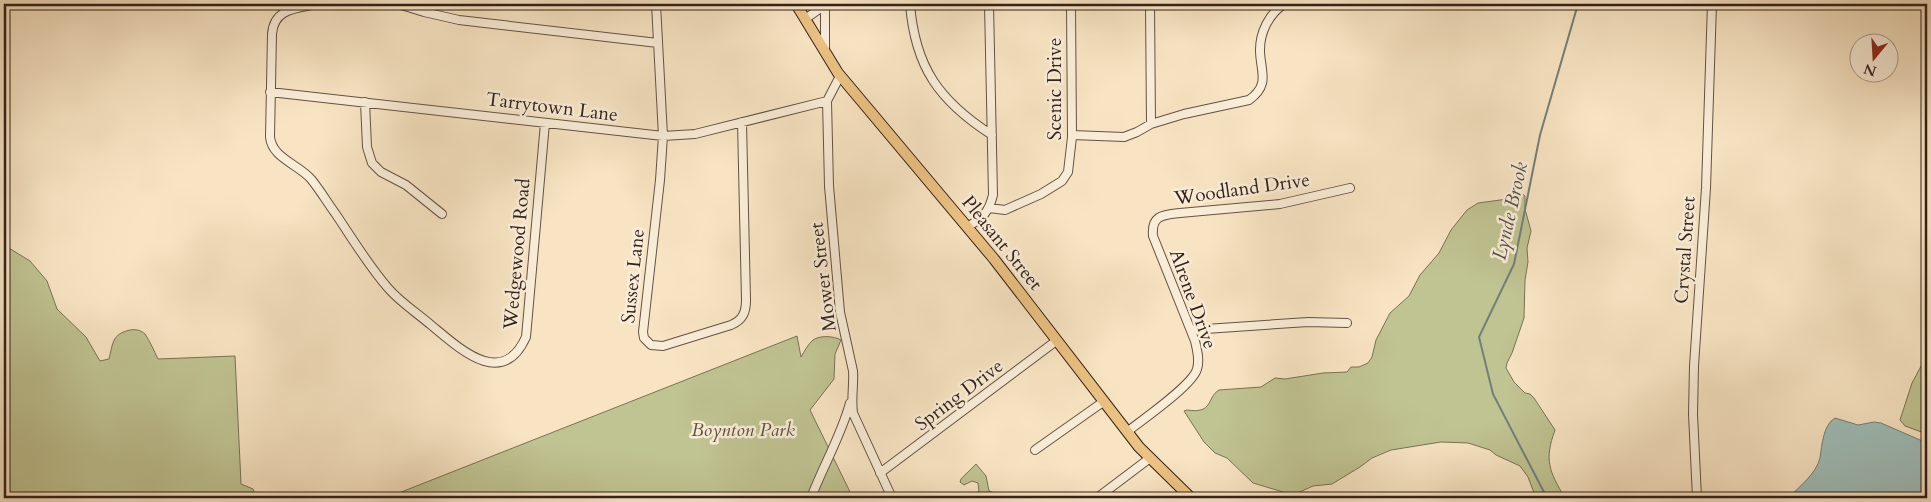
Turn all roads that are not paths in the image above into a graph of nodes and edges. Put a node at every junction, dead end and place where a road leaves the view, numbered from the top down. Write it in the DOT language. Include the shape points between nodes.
graph roads {
  1 [pos="317,4"];
  2 [pos="398,4"];
  3 [pos="656,4"];
  4 [pos="796,4"];
  5 [pos="910,4"];
  6 [pos="989,4"];
  7 [pos="1071,4"];
  8 [pos="1150,4"];
  9 [pos="1284,4"];
  10 [pos="1712,4"];
  11 [pos="825,6"];
  12 [pos="808,24"];
  13 [pos="658,43"];
  14 [pos="825,52"];
  15 [pos="840,76"];
  16 [pos="270,92"];
  17 [pos="827,101"];
  18 [pos="365,102"];
  19 [pos="545,122"];
  20 [pos="742,122"];
  21 [pos="1152,124"];
  22 [pos="992,135"];
  23 [pos="1072,135"];
  24 [pos="663,136"];
  25 [pos="1350,188"];
  26 [pos="989,208"];
  27 [pos="442,214"];
  28 [pos="968,226"];
  29 [pos="1153,236"];
  30 [pos="1347,323"];
  31 [pos="1191,330"];
  32 [pos="1056,341"];
  33 [pos="851,398"];
  34 [pos="1103,402"];
  35 [pos="1127,432"];
  36 [pos="1036,450"];
  37 [pos="1150,458"];
  38 [pos="880,473"];
  39 [pos="811,498"];
  40 [pos="892,498"];
  41 [pos="1096,498"];
  42 [pos="1191,498"];
  43 [pos="1697,498"];
  1 -- 16 [label="street, Wedgewood Road" via="284,12 275,19"];
  2 -- 13 [label="street" via="468,21"];
  3 -- 13 [label="street, Sussex Lane"];
  4 -- 12 [label="main road, Pleasant Street"];
  5 -- 22 [label="street" via="916,47 933,81 946,100"];
  6 -- 22 [label="street"];
  7 -- 23 [label="street, Scenic Drive"];
  8 -- 21 [label="street"];
  9 -- 21 [label="street" via="1271,16 1262,36 1263,78 1255,95 1242,102 1210,107"];
  10 -- 43 [label="street, Crystal Street" via="1706,188 1694,366"];
  11 -- 12 [label="street"];
  11 -- 14 [label="street"];
  12 -- 14 [label="main road, Pleasant Street"];
  13 -- 24 [label="street, Sussex Lane"];
  14 -- 15 [label="main road, Pleasant Street"];
  15 -- 17 [label="street, Mower Street"];
  15 -- 28 [label="main road, Pleasant Street"];
  16 -- 18 [label="street, Tarrytown Lane"];
  16 -- 19 [label="street, Wedgewood Road" via="270,139 276,152 310,178 391,291 464,352 485,362 500,361 513,354 526,337"];
  17 -- 20 [label="street, Tarrytown Lane"];
  17 -- 33 [label="street, Mower Street" via="835,268 840,312 853,371"];
  18 -- 19 [label="street, Tarrytown Lane"];
  18 -- 27 [label="street" via="367,147 372,163"];
  19 -- 24 [label="street, Tarrytown Lane"];
  20 -- 24 [label="street, Tarrytown Lane" via="695,134"];
  20 -- 24 [label="street, Sussex Lane" via="745,312 735,323 659,347 647,342 643,332"];
  21 -- 23 [label="street" via="1124,137"];
  22 -- 26 [label="street" via="994,183"];
  23 -- 26 [label="street, Scenic Drive" via="1070,166 1062,181 1004,210"];
  25 -- 29 [label="street, Woodland Drive" via="1280,204 1164,215 1155,221"];
  26 -- 28 [label="street" via="985,216"];
  28 -- 32 [label="main road, Pleasant Street"];
  29 -- 31 [label="street, Alrene Drive"];
  30 -- 31 [label="street" via="1308,322"];
  31 -- 35 [label="street, Alrene Drive" via="1198,357 1195,375"];
  32 -- 34 [label="main road, Pleasant Street"];
  32 -- 38 [label="street, Spring Drive"];
  33 -- 38 [label="street, Mower Street" via="853,413"];
  33 -- 39 [label="street"];
  34 -- 35 [label="main road, Pleasant Street"];
  34 -- 36 [label="street"];
  35 -- 37 [label="main road, Pleasant Street"];
  37 -- 41 [label="street"];
  37 -- 42 [label="main road, Pleasant Street"];
  38 -- 40 [label="street, Mower Street"];
}
